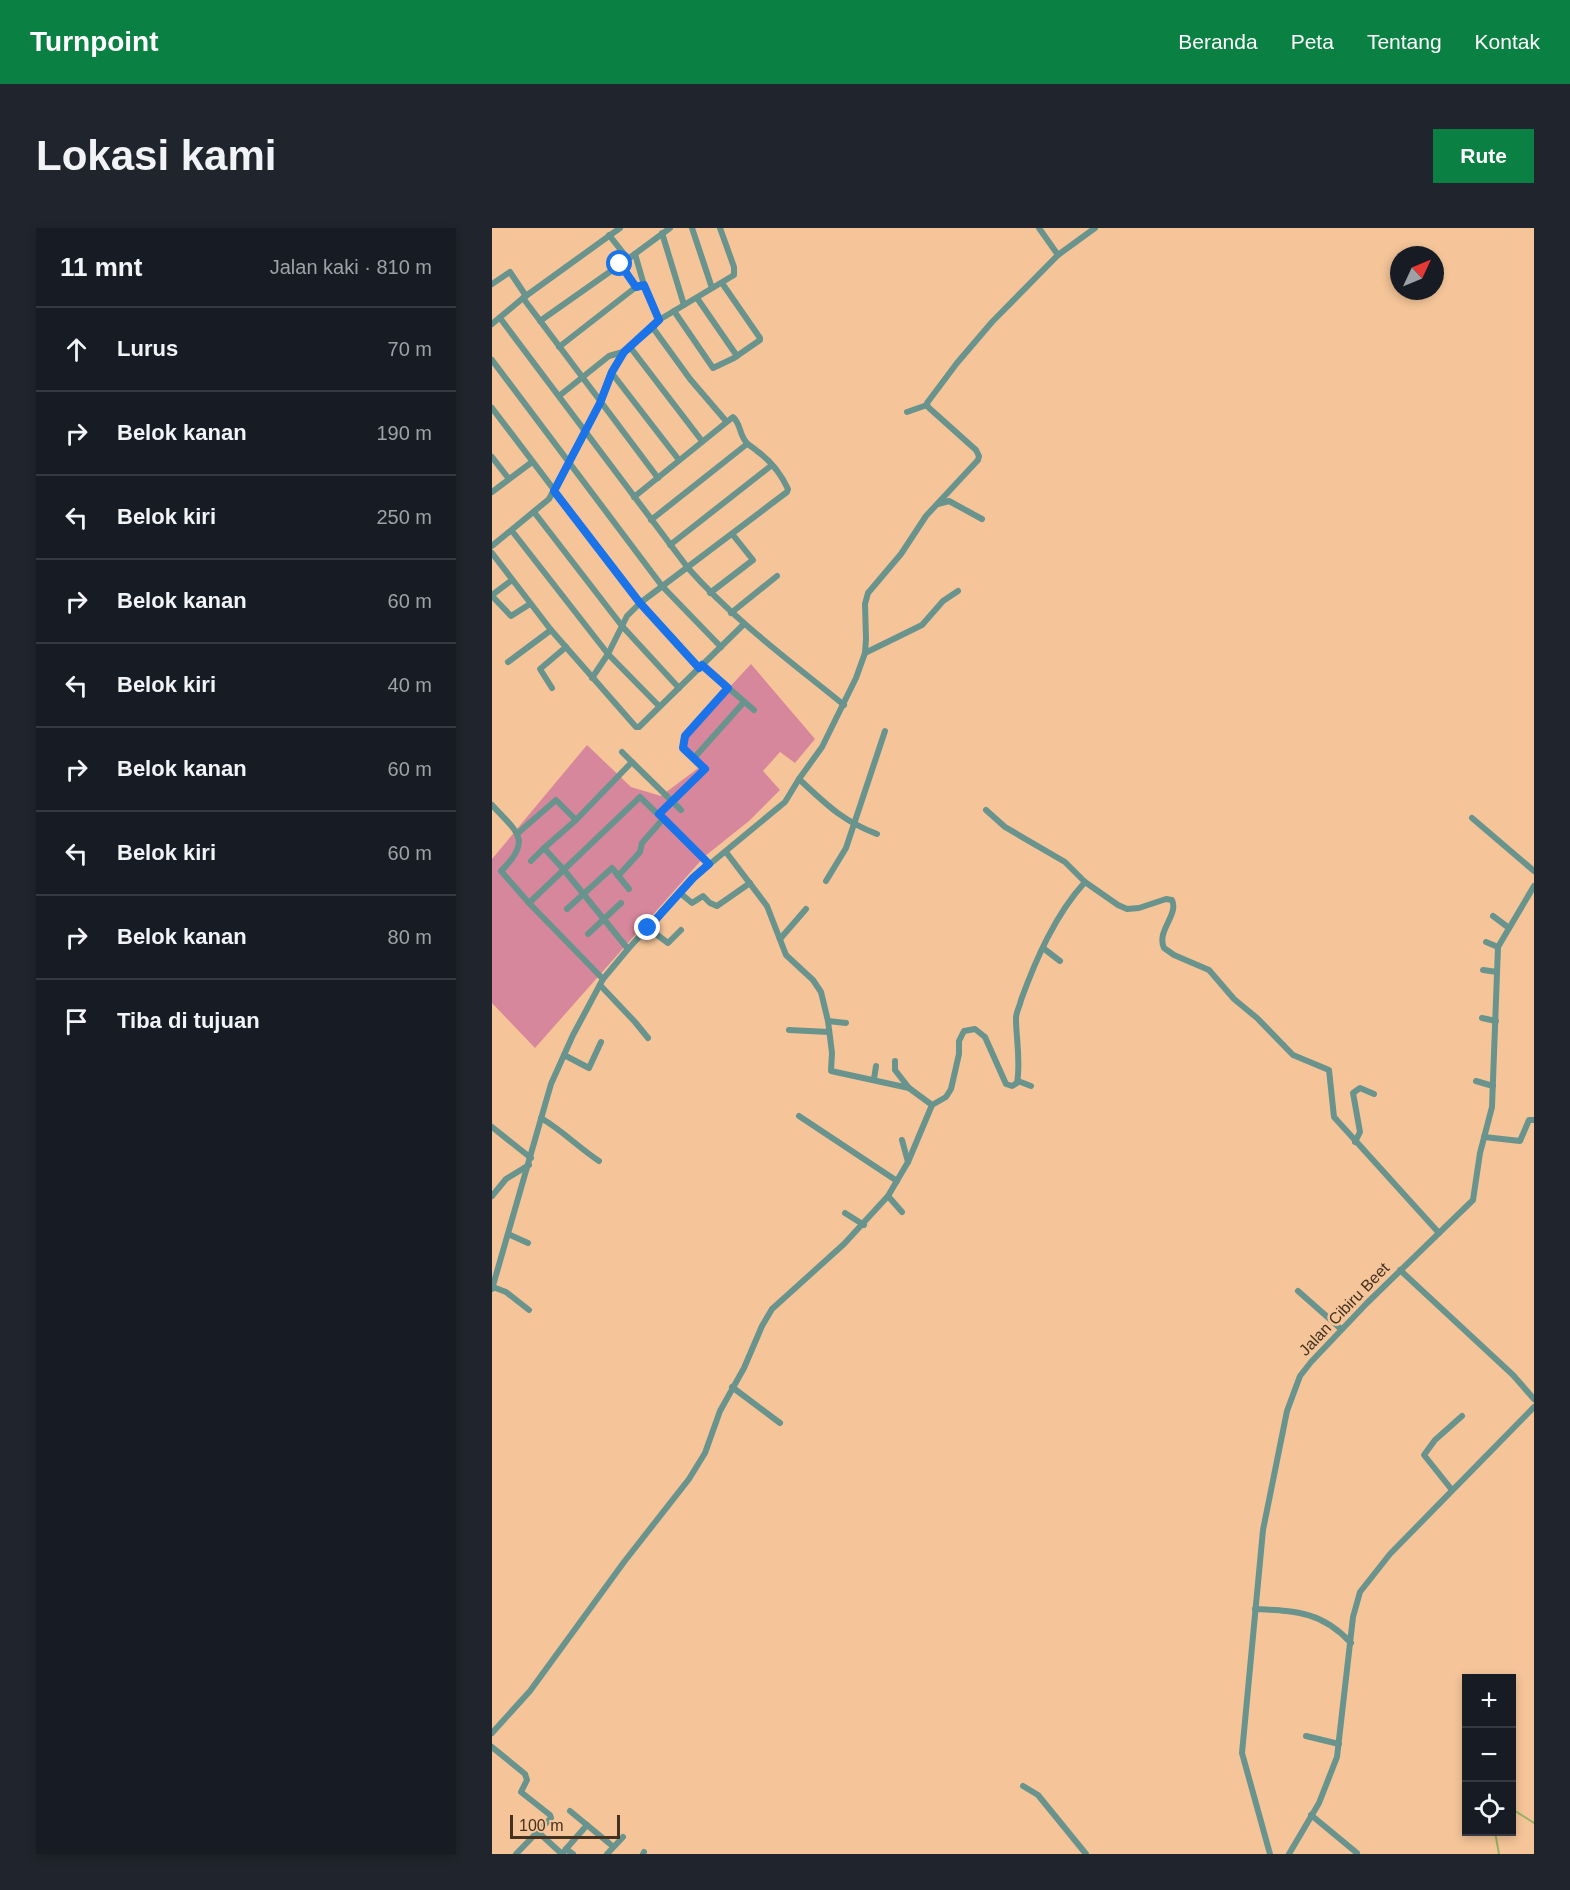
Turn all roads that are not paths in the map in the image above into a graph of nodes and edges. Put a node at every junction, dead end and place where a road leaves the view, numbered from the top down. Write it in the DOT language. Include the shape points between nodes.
graph roads {
  1 [pos="620,228"];
  2 [pos="670,228"];
  3 [pos="692,228"];
  4 [pos="720,228"];
  5 [pos="1039,228"];
  6 [pos="1095,228"];
  7 [pos="662,233"];
  8 [pos="609,235"];
  9 [pos="635,254"];
  10 [pos="1059,255"];
  11 [pos="628,259"];
  12 [pos="620,264"];
  13 [pos="722,283"];
  14 [pos="492,284"];
  15 [pos="644,285"];
  16 [pos="636,287"];
  17 [pos="712,288"];
  18 [pos="524,297"];
  19 [pos="697,298"];
  20 [pos="684,305"];
  21 [pos="674,311"];
  22 [pos="500,318"];
  23 [pos="659,320"];
  24 [pos="540,321"];
  25 [pos="492,324"];
  26 [pos="653,328"];
  27 [pos="559,347"];
  28 [pos="630,347"];
  29 [pos="624,352"];
  30 [pos="737,356"];
  31 [pos="492,360"];
  32 [pos="612,372"];
  33 [pos="583,377"];
  34 [pos="559,396"];
  35 [pos="600,403"];
  36 [pos="927,405"];
  37 [pos="492,408"];
  38 [pos="907,412"];
  39 [pos="726,421"];
  40 [pos="586,431"];
  41 [pos="702,441"];
  42 [pos="747,444"];
  43 [pos="492,457"];
  44 [pos="679,460"];
  45 [pos="532,462"];
  46 [pos="569,463"];
  47 [pos="772,465"];
  48 [pos="658,478"];
  49 [pos="509,480"];
  50 [pos="554,491"];
  51 [pos="492,492"];
  52 [pos="634,497"];
  53 [pos="938,504"];
  54 [pos="534,512"];
  55 [pos="982,519"];
  56 [pos="651,520"];
  57 [pos="512,531"];
  58 [pos="733,535"];
  59 [pos="670,545"];
  60 [pos="492,546"];
  61 [pos="492,553"];
  62 [pos="688,568"];
  63 [pos="777,576"];
  64 [pos="512,580"];
  65 [pos="662,586"];
  66 [pos="958,591"];
  67 [pos="710,593"];
  68 [pos="492,595"];
  69 [pos="640,603"];
  70 [pos="531,604"];
  71 [pos="731,612"];
  72 [pos="744,624"];
  73 [pos="622,626"];
  74 [pos="551,630"];
  75 [pos="566,648"];
  76 [pos="721,648"];
  77 [pos="865,653"];
  78 [pos="608,654"];
  79 [pos="508,662"];
  80 [pos="700,666"];
  81 [pos="592,678"];
  82 [pos="552,688"];
  83 [pos="679,688"];
  84 [pos="728,688"];
  85 [pos="744,702"];
  86 [pos="844,705"];
  87 [pos="659,706"];
  88 [pos="754,710"];
  89 [pos="885,731"];
  90 [pos="622,752"];
  91 [pos="694,758"];
  92 [pos="632,762"];
  93 [pos="799,779"];
  94 [pos="673,801"];
  95 [pos="492,805"];
  96 [pos="681,810"];
  97 [pos="986,810"];
  98 [pos="661,817"];
  99 [pos="1472,818"];
  100 [pos="576,820"];
  101 [pos="853,824"];
  102 [pos="518,833"];
  103 [pos="877,834"];
  104 [pos="544,848"];
  105 [pos="726,852"];
  106 [pos="531,861"];
  107 [pos="709,864"];
  108 [pos="564,870"];
  109 [pos="1534,871"];
  110 [pos="618,876"];
  111 [pos="826,881"];
  112 [pos="1085,882"];
  113 [pos="750,883"];
  114 [pos="1534,886"];
  115 [pos="629,889"];
  116 [pos="680,893"];
  117 [pos="584,895"];
  118 [pos="529,903"];
  119 [pos="621,903"];
  120 [pos="567,909"];
  121 [pos="806,909"];
  122 [pos="1493,916"];
  123 [pos="604,919"];
  124 [pos="648,928"];
  125 [pos="1509,928"];
  126 [pos="681,930"];
  127 [pos="588,934"];
  128 [pos="780,939"];
  129 [pos="1486,942"];
  130 [pos="1498,947"];
  131 [pos="1043,948"];
  132 [pos="628,949"];
  133 [pos="1060,961"];
  134 [pos="1483,970"];
  135 [pos="1497,972"];
  136 [pos="601,982"];
  137 [pos="1482,1018"];
  138 [pos="828,1021"];
  139 [pos="1496,1021"];
  140 [pos="846,1023"];
  141 [pos="789,1030"];
  142 [pos="830,1032"];
  143 [pos="648,1038"];
  144 [pos="601,1041"];
  145 [pos="564,1055"];
  146 [pos="896,1061"];
  147 [pos="876,1066"];
  148 [pos="874,1079"];
  149 [pos="1018,1081"];
  150 [pos="1476,1081"];
  151 [pos="1031,1086"];
  152 [pos="1492,1086"];
  153 [pos="909,1088"];
  154 [pos="1374,1094"];
  155 [pos="932,1105"];
  156 [pos="799,1116"];
  157 [pos="541,1118"];
  158 [pos="1534,1120"];
  159 [pos="492,1127"];
  160 [pos="1484,1137"];
  161 [pos="902,1140"];
  162 [pos="1355,1142"];
  163 [pos="531,1158"];
  164 [pos="599,1161"];
  165 [pos="908,1162"];
  166 [pos="529,1165"];
  167 [pos="897,1181"];
  168 [pos="492,1196"];
  169 [pos="888,1196"];
  170 [pos="902,1212"];
  171 [pos="845,1214"];
  172 [pos="864,1225"];
  173 [pos="1439,1233"];
  174 [pos="508,1234"];
  175 [pos="528,1243"];
  176 [pos="1400,1270"];
  177 [pos="492,1288"];
  178 [pos="1299,1291"];
  179 [pos="529,1310"];
  180 [pos="1341,1329"];
  181 [pos="732,1387"];
  182 [pos="1534,1399"];
  183 [pos="1534,1407"];
  184 [pos="1462,1416"];
  185 [pos="780,1423"];
  186 [pos="1452,1490"];
  187 [pos="1255,1610"];
  188 [pos="1351,1643"];
  189 [pos="492,1732"];
  190 [pos="1306,1736"];
  191 [pos="1340,1744"];
  192 [pos="492,1747"];
  193 [pos="1023,1786"];
  194 [pos="570,1811"];
  195 [pos="1311,1815"];
  196 [pos="587,1825"];
  197 [pos="538,1832"];
  198 [pos="623,1837"];
  199 [pos="610,1844"];
  200 [pos="566,1849"];
  201 [pos="555,1852"];
  202 [pos="1358,1853"];
  203 [pos="516,1854"];
  204 [pos="573,1854"];
  205 [pos="607,1854"];
  206 [pos="1086,1854"];
  207 [pos="1270,1854"];
  208 [pos="1289,1854"];
  1 -- 8 [label="street"];
  2 -- 7 [label="street"];
  3 -- 17 [label="street"];
  4 -- 13 [label="street" via="735,271"];
  5 -- 10 [label="street"];
  6 -- 10 [label="street"];
  7 -- 9 [label="street"];
  7 -- 20 [label="street"];
  8 -- 11 [label="street"];
  8 -- 18 [label="street"];
  9 -- 11 [label="street"];
  9 -- 15 [label="street"];
  10 -- 36 [label="street" via="992,322 930,396"];
  11 -- 12 [label="street"];
  12 -- 16 [label="street"];
  12 -- 24 [label="street"];
  13 -- 17 [label="street"];
  13 -- 30 [label="street" via="760,338"];
  14 -- 18 [label="street" via="510,272"];
  15 -- 16 [label="street"];
  15 -- 23 [label="street"];
  16 -- 27 [label="street"];
  17 -- 19 [label="street"];
  18 -- 22 [label="street"];
  18 -- 24 [label="street"];
  19 -- 20 [label="street"];
  19 -- 30 [label="street"];
  20 -- 21 [label="street"];
  21 -- 23 [label="street"];
  21 -- 30 [label="street" via="713,368"];
  22 -- 25 [label="street"];
  22 -- 34 [label="street"];
  23 -- 26 [label="street"];
  24 -- 27 [label="street"];
  26 -- 28 [label="street"];
  26 -- 39 [label="street" via="690,380"];
  27 -- 33 [label="street"];
  28 -- 29 [label="street"];
  28 -- 41 [label="street"];
  29 -- 32 [label="street"];
  29 -- 33 [label="street" via="609,356"];
  31 -- 46 [label="street"];
  32 -- 35 [label="street"];
  32 -- 44 [label="street"];
  33 -- 34 [label="street"];
  33 -- 35 [label="street"];
  34 -- 40 [label="street"];
  35 -- 40 [label="street"];
  35 -- 48 [label="street"];
  36 -- 38 [label="street"];
  36 -- 53 [label="street" via="979,456"];
  37 -- 45 [label="street"];
  39 -- 41 [label="street"];
  39 -- 42 [label="street" via="734,418"];
  40 -- 46 [label="street"];
  40 -- 52 [label="street"];
  41 -- 44 [label="street"];
  42 -- 47 [label="street"];
  42 -- 56 [label="street"];
  43 -- 49 [label="street"];
  44 -- 48 [label="street"];
  45 -- 49 [label="street"];
  45 -- 50 [label="street"];
  46 -- 50 [label="street"];
  46 -- 65 [label="street"];
  47 -- 58 [label="street" via="788,491"];
  47 -- 59 [label="street"];
  48 -- 52 [label="street"];
  49 -- 51 [label="street"];
  50 -- 54 [label="street"];
  50 -- 69 [label="street"];
  52 -- 56 [label="street"];
  53 -- 55 [label="street" via="949,501"];
  53 -- 77 [label="street" via="868,593"];
  54 -- 57 [label="street"];
  54 -- 73 [label="street"];
  56 -- 59 [label="street"];
  57 -- 60 [label="street"];
  57 -- 78 [label="street"];
  58 -- 62 [label="street"];
  58 -- 67 [label="street" via="753,560"];
  59 -- 62 [label="street"];
  61 -- 64 [label="street"];
  62 -- 65 [label="street"];
  62 -- 67 [label="street"];
  63 -- 71 [label="street"];
  64 -- 68 [label="street"];
  64 -- 70 [label="street"];
  65 -- 69 [label="street"];
  65 -- 76 [label="street"];
  66 -- 77 [label="street" via="943,601 922,625"];
  67 -- 71 [label="street"];
  68 -- 70 [label="street" via="511,616"];
  69 -- 73 [label="street"];
  69 -- 80 [label="street"];
  70 -- 74 [label="street"];
  71 -- 72 [label="street"];
  72 -- 76 [label="street"];
  72 -- 86 [label="street"];
  73 -- 78 [label="street"];
  73 -- 83 [label="street"];
  74 -- 75 [label="street"];
  74 -- 79 [label="street"];
  75 -- 81 [label="street"];
  75 -- 82 [label="street" via="540,670"];
  76 -- 80 [label="street"];
  77 -- 86 [label="street"];
  78 -- 81 [label="street"];
  78 -- 87 [label="street"];
  80 -- 83 [label="street"];
  80 -- 84 [label="street"];
  81 -- 87 [label="street" via="636,727"];
  83 -- 87 [label="street"];
  84 -- 85 [label="street"];
  84 -- 91 [label="street" via="685,736 683,748"];
  85 -- 88 [label="street"];
  85 -- 91 [label="street"];
  86 -- 93 [label="street" via="822,747"];
  89 -- 101 [label="street"];
  90 -- 92 [label="street"];
  91 -- 94 [label="street" via="705,769"];
  92 -- 94 [label="street"];
  92 -- 100 [label="street"];
  93 -- 101 [label="street"];
  93 -- 105 [label="street" via="785,802"];
  94 -- 96 [label="street"];
  94 -- 98 [label="street"];
  95 -- 102 [label="street"];
  97 -- 112 [label="street" via="1005,827 1065,862"];
  98 -- 107 [label="street"];
  98 -- 108 [label="street" via="640,797"];
  98 -- 110 [label="street" via="640,852"];
  99 -- 109 [label="street"];
  100 -- 102 [label="street" via="557,800"];
  100 -- 104 [label="street"];
  101 -- 103 [label="street"];
  101 -- 111 [label="street" via="846,848"];
  102 -- 118 [label="street" via="516,852 501,871"];
  104 -- 106 [label="street"];
  104 -- 108 [label="street"];
  105 -- 107 [label="street"];
  105 -- 113 [label="street"];
  107 -- 116 [label="street"];
  108 -- 117 [label="street"];
  108 -- 118 [label="street"];
  110 -- 115 [label="street"];
  110 -- 117 [label="street" via="612,868"];
  112 -- 131 [label="street"];
  112 -- 162 [label="street" via="1127,909 1172,900 1174,907 1162,936 1164,948 1209,970 1293,1055 1329,1070 1334,1117"];
  113 -- 116 [label="street" via="717,906 703,896 692,903"];
  113 -- 128 [label="street" via="767,906"];
  114 -- 125 [label="street, Jalan Cibiru Beet"];
  116 -- 124 [label="street"];
  117 -- 120 [label="street"];
  117 -- 123 [label="street"];
  118 -- 136 [label="street"];
  119 -- 123 [label="street"];
  121 -- 128 [label="street"];
  122 -- 125 [label="street"];
  123 -- 127 [label="street"];
  123 -- 132 [label="street"];
  124 -- 126 [label="street" via="668,943"];
  124 -- 132 [label="street"];
  125 -- 130 [label="street, Jalan Cibiru Beet"];
  128 -- 138 [label="street" via="786,956 821,992"];
  129 -- 130 [label="street"];
  130 -- 135 [label="street, Jalan Cibiru Beet"];
  131 -- 133 [label="street"];
  131 -- 149 [label="street" via="1016,1015"];
  132 -- 136 [label="street"];
  134 -- 135 [label="street"];
  135 -- 139 [label="street, Jalan Cibiru Beet"];
  136 -- 143 [label="street"];
  136 -- 145 [label="street"];
  137 -- 139 [label="street"];
  138 -- 140 [label="street"];
  138 -- 142 [label="street"];
  139 -- 152 [label="street, Jalan Cibiru Beet"];
  141 -- 142 [label="street"];
  142 -- 148 [label="street" via="831,1071"];
  144 -- 145 [label="street" via="589,1068"];
  145 -- 157 [label="street"];
  146 -- 153 [label="street" via="895,1070"];
  147 -- 148 [label="street"];
  148 -- 153 [label="street"];
  149 -- 151 [label="street"];
  149 -- 155 [label="street" via="1012,1086 1006,1084 985,1037 968,1029 961,1034 951,1089"];
  150 -- 152 [label="street"];
  152 -- 160 [label="street, Jalan Cibiru Beet" via="1492,1107"];
  153 -- 155 [label="street"];
  154 -- 162 [label="street" via="1360,1088 1353,1093 1360,1132"];
  155 -- 165 [label="street"];
  156 -- 167 [label="street"];
  157 -- 163 [label="street"];
  157 -- 164 [label="street"];
  158 -- 160 [label="street" via="1529,1120 1520,1141"];
  159 -- 163 [label="street"];
  160 -- 173 [label="street, Jalan Cibiru Beet" via="1473,1200"];
  161 -- 165 [label="street"];
  162 -- 173 [label="street"];
  163 -- 166 [label="street"];
  165 -- 167 [label="street"];
  166 -- 168 [label="street" via="506,1179"];
  166 -- 174 [label="street"];
  167 -- 169 [label="street"];
  169 -- 170 [label="street"];
  169 -- 172 [label="street"];
  171 -- 172 [label="street"];
  172 -- 181 [label="street" via="772,1309"];
  173 -- 176 [label="street, Jalan Cibiru Beet"];
  174 -- 175 [label="street"];
  174 -- 177 [label="street"];
  176 -- 180 [label="street, Jalan Cibiru Beet"];
  176 -- 182 [label="street"];
  177 -- 179 [label="street" via="506,1292"];
  178 -- 180 [label="street"];
  180 -- 187 [label="street, Jalan Cibiru Beet" via="1300,1376 1287,1411 1263,1530"];
  181 -- 185 [label="street"];
  181 -- 189 [label="street" via="705,1453 689,1479 530,1691"];
  183 -- 186 [label="street"];
  184 -- 186 [label="street" via="1424,1455"];
  186 -- 188 [label="street" via="1390,1554 1360,1592"];
  187 -- 188 [label="street" via="1307,1614 1324,1620"];
  187 -- 207 [label="street, Jalan Cibiru Beet" via="1242,1753"];
  188 -- 191 [label="street"];
  190 -- 191 [label="street"];
  191 -- 195 [label="street" via="1327,1785"];
  192 -- 197 [label="street" via="527,1777 520,1789 522,1793 550,1815"];
  193 -- 206 [label="street" via="1038,1795"];
  194 -- 196 [label="street"];
  195 -- 202 [label="street"];
  195 -- 208 [label="street"];
  196 -- 199 [label="street"];
  196 -- 200 [label="street"];
  197 -- 201 [label="street"];
  197 -- 203 [label="street"];
  198 -- 205 [label="street"];
  200 -- 201 [label="street" via="562,1854"];
  200 -- 204 [label="street"];
}
